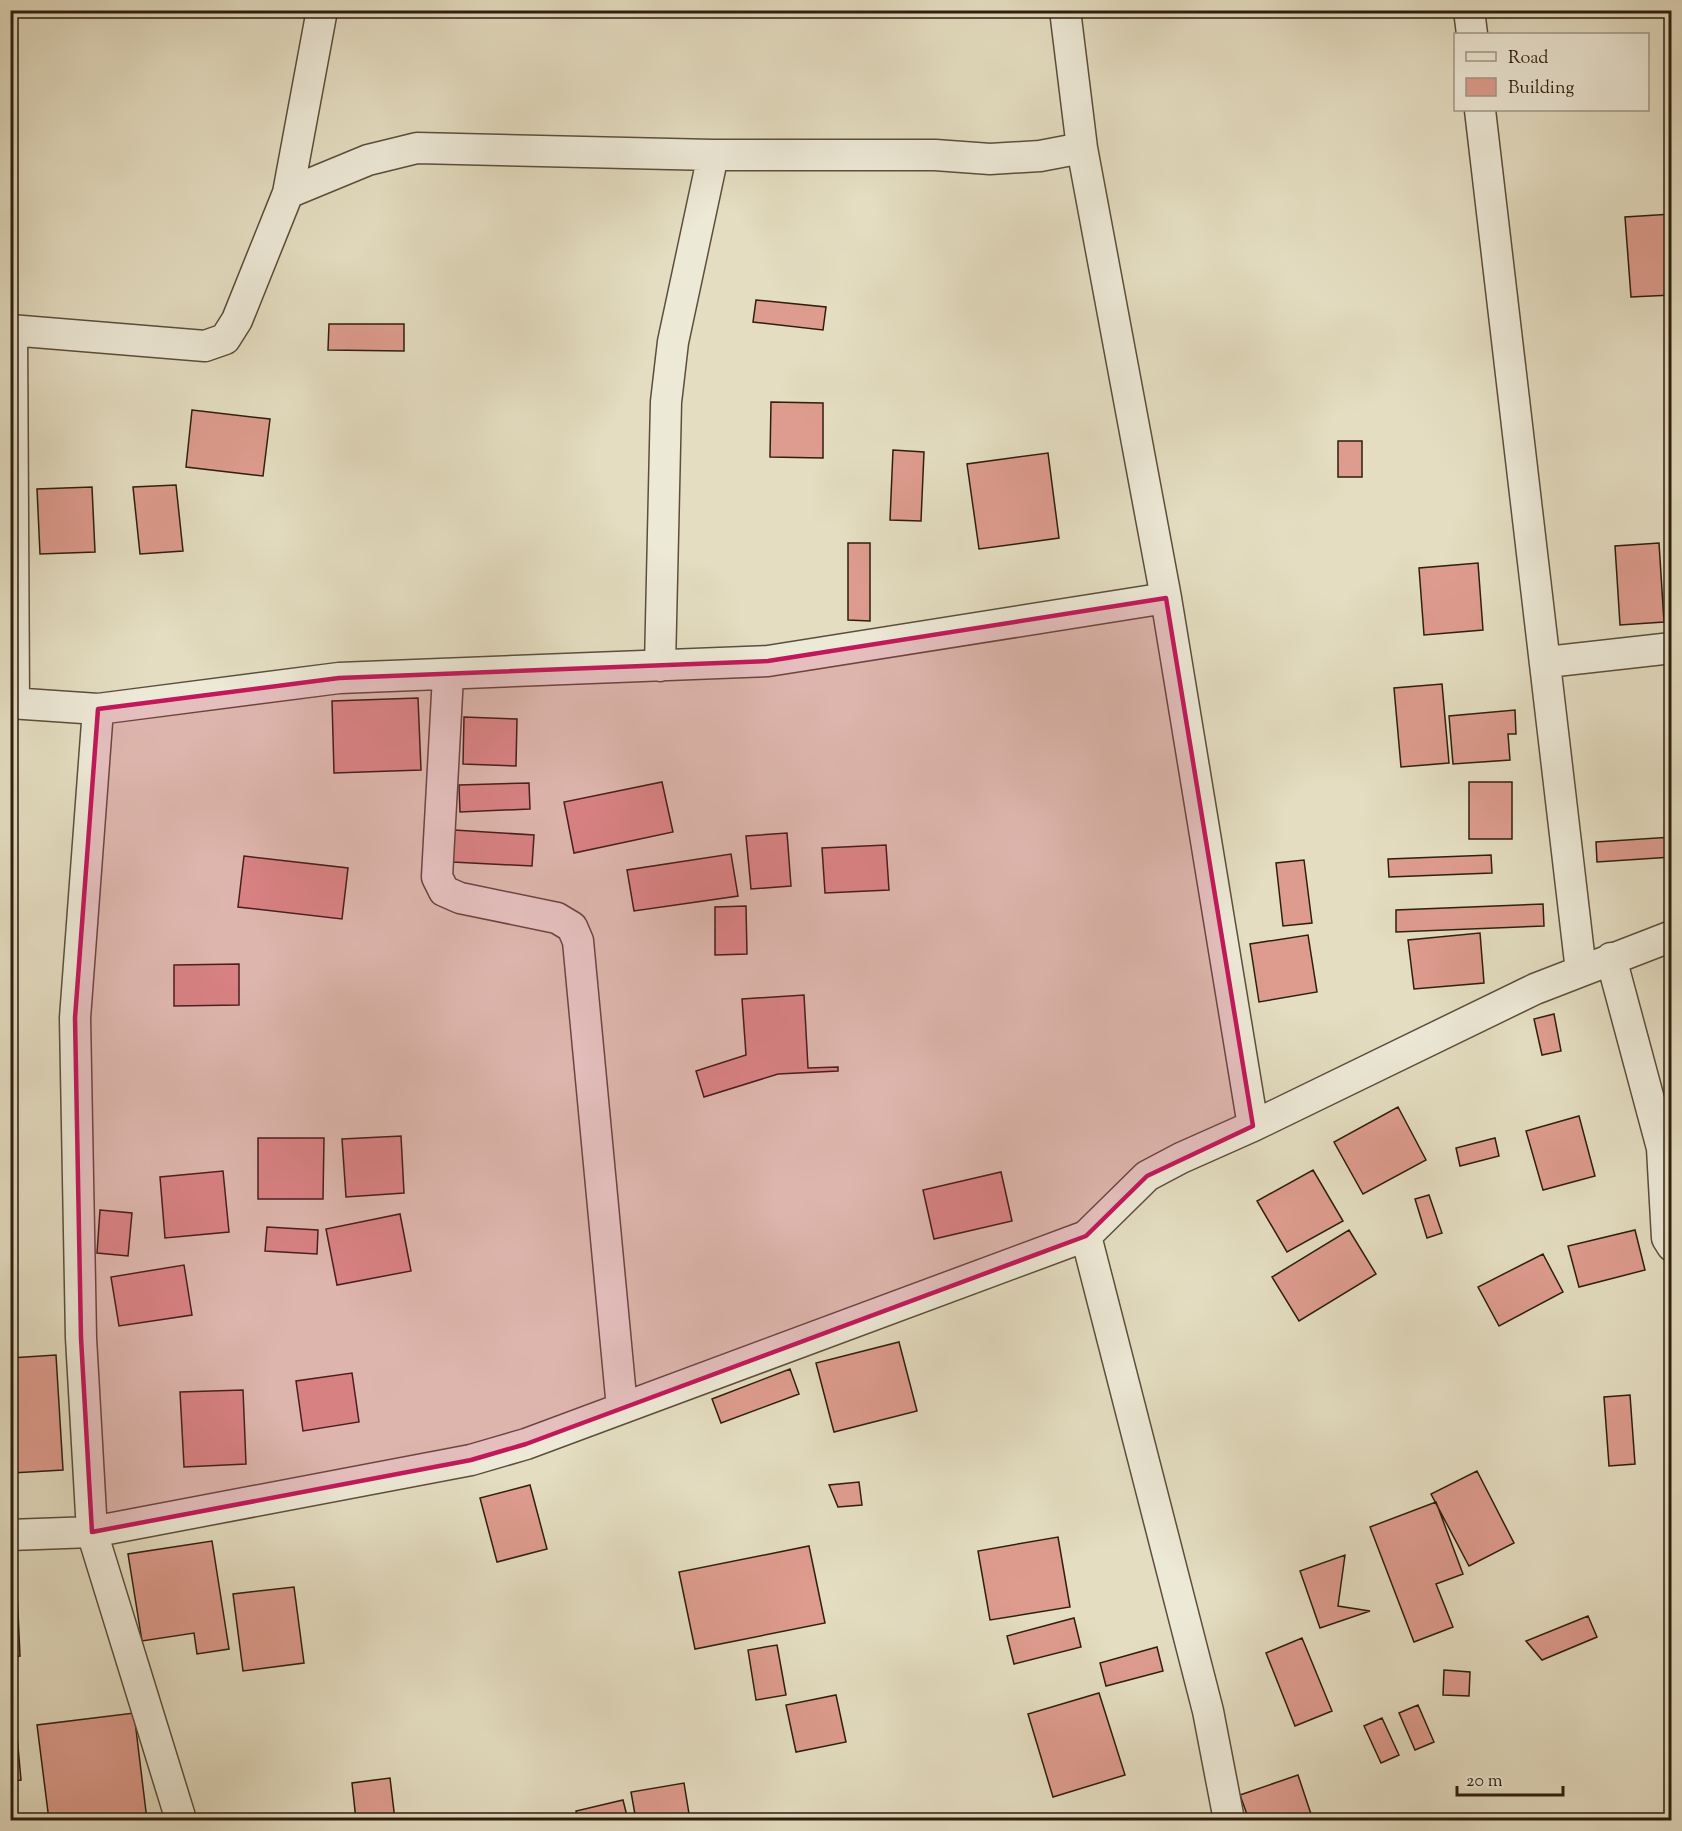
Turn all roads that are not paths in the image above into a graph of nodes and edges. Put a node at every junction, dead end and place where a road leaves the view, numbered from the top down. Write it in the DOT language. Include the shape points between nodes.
graph roads {
  1 [pos="322,10"];
  2 [pos="1065,10"];
  3 [pos="1469,10"];
  4 [pos="1472,33"];
  5 [pos="1480,111"];
  6 [pos="1082,148"];
  7 [pos="713,155"];
  8 [pos="288,194"];
  9 [pos="11,330"];
  10 [pos="1166,598"];
  11 [pos="1671,648"];
  12 [pos="1546,662"];
  13 [pos="660,666"];
  14 [pos="448,676"];
  15 [pos="12,703"];
  16 [pos="98,710"];
  17 [pos="1671,936"];
  18 [pos="1611,958"];
  19 [pos="1581,970"];
  20 [pos="1253,1126"];
  21 [pos="1086,1236"];
  22 [pos="1671,1246"];
  23 [pos="622,1408"];
  24 [pos="92,1532"];
  25 [pos="10,1535"];
  26 [pos="181,1821"];
  27 [pos="1229,1821"];
  1 -- 8 [label="street"];
  2 -- 6 [label="street"];
  3 -- 4 [label="street"];
  5 -- 12 [label="street"];
  6 -- 7 [label="street" via="990,159 935,155"];
  6 -- 10 [label="street"];
  7 -- 8 [label="street" via="417,148 368,160"];
  7 -- 13 [label="street" via="673,342 666,402"];
  8 -- 9 [label="street" via="237,320 225,339 205,346"];
  9 -- 15 [label="street"];
  10 -- 13 [label="street" via="768,661"];
  10 -- 20 [label="street"];
  11 -- 12 [label="street"];
  12 -- 19 [label="street"];
  13 -- 14 [label="street"];
  14 -- 16 [label="street" via="339,678"];
  14 -- 23 [label="street" via="437,877 444,891 460,898 557,918 572,927 578,941"];
  15 -- 16 [label="street"];
  16 -- 24 [label="street" via="75,1018 81,1338"];
  17 -- 18 [label="street"];
  18 -- 19 [label="street"];
  18 -- 22 [label="street" via="1662,1148 1667,1238"];
  19 -- 20 [label="street" via="1534,989"];
  20 -- 21 [label="street" via="1147,1176"];
  21 -- 23 [label="street"];
  21 -- 27 [label="street" via="1208,1711"];
  23 -- 24 [label="street" via="471,1460"];
  24 -- 25 [label="street"];
  24 -- 26 [label="street"];
}
